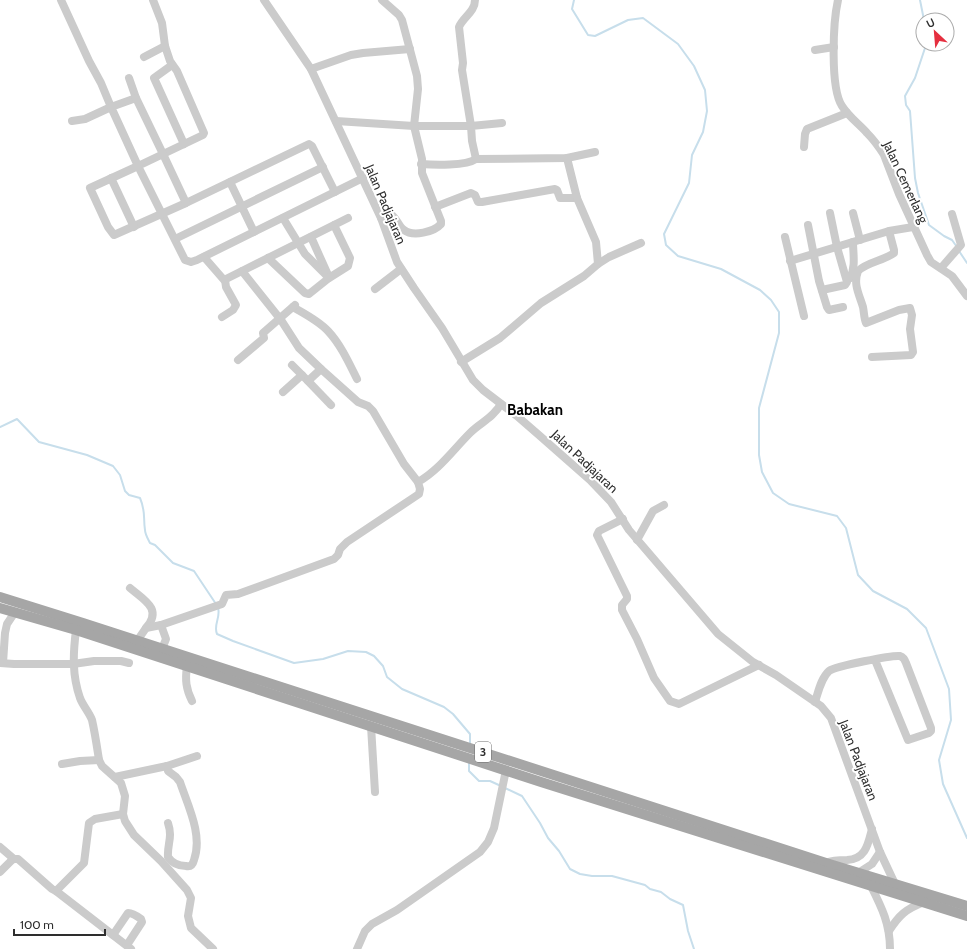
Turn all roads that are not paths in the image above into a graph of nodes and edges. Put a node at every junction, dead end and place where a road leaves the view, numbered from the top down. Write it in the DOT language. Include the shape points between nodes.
graph roads {
  1 [pos="61,0"];
  2 [pos="153,0"];
  3 [pos="264,0"];
  4 [pos="382,0"];
  5 [pos="475,0"];
  6 [pos="838,0"];
  7 [pos="165,46"];
  8 [pos="834,47"];
  9 [pos="410,48"];
  10 [pos="815,50"];
  11 [pos="144,57"];
  12 [pos="172,65"];
  13 [pos="311,68"];
  14 [pos="129,78"];
  15 [pos="136,98"];
  16 [pos="111,107"];
  17 [pos="847,113"];
  18 [pos="72,121"];
  19 [pos="336,122"];
  20 [pos="502,123"];
  21 [pos="414,126"];
  22 [pos="472,126"];
  23 [pos="184,144"];
  24 [pos="804,147"];
  25 [pos="595,152"];
  26 [pos="163,154"];
  27 [pos="567,158"];
  28 [pos="476,159"];
  29 [pos="422,164"];
  30 [pos="138,166"];
  31 [pos="323,167"];
  32 [pos="111,178"];
  33 [pos="363,178"];
  34 [pos="230,182"];
  35 [pos="335,192"];
  36 [pos="577,198"];
  37 [pos="186,204"];
  38 [pos="435,206"];
  39 [pos="242,207"];
  40 [pos="830,213"];
  41 [pos="162,214"];
  42 [pos="853,214"];
  43 [pos="952,214"];
  44 [pos="283,218"];
  45 [pos="348,218"];
  46 [pos="381,218"];
  47 [pos="334,225"];
  48 [pos="808,225"];
  49 [pos="913,226"];
  50 [pos="134,227"];
  51 [pos="889,231"];
  52 [pos="254,232"];
  53 [pos="311,237"];
  54 [pos="785,237"];
  55 [pos="175,239"];
  56 [pos="856,241"];
  57 [pos="641,243"];
  58 [pos="298,244"];
  59 [pos="837,247"];
  60 [pos="813,254"];
  61 [pos="204,257"];
  62 [pos="268,258"];
  63 [pos="790,261"];
  64 [pos="598,264"];
  65 [pos="941,268"];
  66 [pos="401,269"];
  67 [pos="242,271"];
  68 [pos="330,278"];
  69 [pos="224,280"];
  70 [pos="847,282"];
  71 [pos="376,289"];
  72 [pos="822,290"];
  73 [pos="967,296"];
  74 [pos="842,307"];
  75 [pos="804,316"];
  76 [pos="222,317"];
  77 [pos="280,319"];
  78 [pos="872,357"];
  79 [pos="238,360"];
  80 [pos="462,362"];
  81 [pos="292,365"];
  82 [pos="321,370"];
  83 [pos="305,378"];
  84 [pos="357,379"];
  85 [pos="283,392"];
  86 [pos="501,404"];
  87 [pos="331,405"];
  88 [pos="418,482"];
  89 [pos="664,504"];
  90 [pos="623,519"];
  91 [pos="637,540"];
  92 [pos="130,588"];
  93 [pos="0,597"];
  94 [pos="0,608"];
  95 [pos="15,612"];
  96 [pos="161,625"];
  97 [pos="146,628"];
  98 [pos="76,630"];
  99 [pos="137,641"];
  100 [pos="125,646"];
  101 [pos="162,649"];
  102 [pos="875,660"];
  103 [pos="120,661"];
  104 [pos="2,663"];
  105 [pos="129,663"];
  106 [pos="73,664"];
  107 [pos="759,665"];
  108 [pos="187,666"];
  109 [pos="192,701"];
  110 [pos="815,702"];
  111 [pos="371,726"];
  112 [pos="197,756"];
  113 [pos="99,760"];
  114 [pos="62,764"];
  115 [pos="167,766"];
  116 [pos="506,770"];
  117 [pos="115,776"];
  118 [pos="375,792"];
  119 [pos="123,814"];
  120 [pos="168,823"];
  121 [pos="872,829"];
  122 [pos="0,847"];
  123 [pos="880,852"];
  124 [pos="788,855"];
  125 [pos="14,859"];
  126 [pos="826,863"];
  127 [pos="0,872"];
  128 [pos="858,873"];
  129 [pos="895,884"];
  130 [pos="871,886"];
  131 [pos="56,891"];
  132 [pos="924,902"];
  133 [pos="967,906"];
  134 [pos="967,916"];
  135 [pos="889,931"];
  136 [pos="113,935"];
  137 [pos="129,947"];
  138 [pos="210,948"];
  139 [pos="357,949"];
  140 [pos="890,949"];
  1 -- 16 [label="street"];
  2 -- 7 [label="street" via="162,23"];
  3 -- 13 [label="street, Jalan Padjajaran"];
  4 -- 9 [label="street" via="402,20"];
  5 -- 22 [label="street" via="475,5 459,27 462,70"];
  6 -- 8 [label="street, Jalan Cemerlang"];
  7 -- 11 [label="street"];
  7 -- 12 [label="street"];
  8 -- 10 [label="street"];
  8 -- 17 [label="street, Jalan Cemerlang" via="836,91"];
  9 -- 13 [label="street" via="351,55"];
  9 -- 21 [label="street" via="418,89"];
  12 -- 23 [label="street" via="154,78"];
  12 -- 23 [label="street" via="204,130 203,135"];
  13 -- 19 [label="street, Jalan Padjajaran"];
  14 -- 15 [label="street"];
  15 -- 16 [label="street"];
  15 -- 26 [label="street"];
  16 -- 18 [label="street" via="85,119"];
  16 -- 30 [label="street"];
  17 -- 24 [label="street" via="807,129"];
  17 -- 49 [label="street, Jalan Cemerlang" via="872,138 884,155"];
  19 -- 21 [label="street"];
  19 -- 33 [label="street, Jalan Padjajaran"];
  20 -- 22 [label="street"];
  21 -- 22 [label="street"];
  21 -- 29 [label="street"];
  22 -- 28 [label="street"];
  23 -- 26 [label="street"];
  25 -- 27 [label="street"];
  26 -- 30 [label="street"];
  26 -- 37 [label="street"];
  27 -- 28 [label="street"];
  27 -- 36 [label="street"];
  28 -- 29 [label="street" via="448,164"];
  29 -- 38 [label="street" via="424,181"];
  30 -- 32 [label="street"];
  30 -- 41 [label="street"];
  31 -- 34 [label="street" via="309,144"];
  31 -- 35 [label="street"];
  31 -- 39 [label="street"];
  32 -- 50 [label="street"];
  32 -- 50 [label="street" via="91,186 90,189 112,234"];
  33 -- 35 [label="street"];
  33 -- 46 [label="street, Jalan Padjajaran"];
  34 -- 37 [label="street"];
  34 -- 39 [label="street"];
  35 -- 44 [label="street"];
  36 -- 38 [label="street" via="560,198 555,189 478,202 471,193"];
  36 -- 64 [label="street" via="596,242"];
  37 -- 41 [label="street"];
  38 -- 46 [label="street" via="441,224 434,230 423,233 404,231 392,215"];
  39 -- 52 [label="street"];
  39 -- 55 [label="street"];
  40 -- 59 [label="street"];
  41 -- 50 [label="street"];
  41 -- 55 [label="street"];
  42 -- 56 [label="street"];
  43 -- 65 [label="street" via="961,245"];
  44 -- 52 [label="street"];
  44 -- 58 [label="street"];
  45 -- 47 [label="street"];
  46 -- 66 [label="street, Jalan Padjajaran"];
  47 -- 53 [label="street"];
  47 -- 68 [label="street" via="350,261 345,268"];
  48 -- 60 [label="street"];
  49 -- 51 [label="street"];
  49 -- 65 [label="street, Jalan Cemerlang" via="931,262"];
  51 -- 56 [label="street"];
  51 -- 78 [label="street" via="894,253 858,271 857,292 866,323 910,308 913,352 911,355"];
  52 -- 61 [label="street"];
  53 -- 58 [label="street"];
  53 -- 68 [label="street"];
  54 -- 63 [label="street"];
  55 -- 61 [label="street" via="188,262"];
  56 -- 59 [label="street"];
  56 -- 70 [label="street" via="853,272"];
  57 -- 64 [label="street"];
  58 -- 62 [label="street"];
  58 -- 68 [label="street" via="313,263"];
  59 -- 60 [label="street"];
  59 -- 70 [label="street"];
  60 -- 63 [label="street"];
  60 -- 72 [label="street"];
  61 -- 69 [label="street"];
  62 -- 67 [label="street"];
  62 -- 68 [label="street" via="307,294"];
  63 -- 75 [label="street"];
  64 -- 80 [label="street" via="541,303 500,338"];
  65 -- 73 [label="street, Jalan Cemerlang" via="952,276"];
  66 -- 71 [label="street"];
  66 -- 80 [label="street, Jalan Padjajaran" via="435,317"];
  67 -- 69 [label="street"];
  67 -- 77 [label="street"];
  69 -- 76 [label="street" via="236,305"];
  70 -- 72 [label="street"];
  72 -- 74 [label="street" via="829,310"];
  77 -- 79 [label="street" via="263,333 264,338"];
  77 -- 82 [label="street" via="299,348"];
  77 -- 84 [label="street" via="294,306 309,316 328,331"];
  80 -- 86 [label="street, Jalan Padjajaran" via="482,390"];
  81 -- 83 [label="street"];
  82 -- 83 [label="street"];
  82 -- 88 [label="street" via="358,402 373,411 404,464"];
  83 -- 85 [label="street"];
  83 -- 87 [label="street"];
  86 -- 88 [label="street" via="489,420 471,432 441,464"];
  86 -- 90 [label="street, Jalan Padjajaran" via="590,480 612,502"];
  88 -- 96 [label="street" via="418,494 347,542 334,559 238,594 226,595 222,604"];
  89 -- 91 [label="street" via="653,511"];
  90 -- 91 [label="street, Jalan Padjajaran"];
  90 -- 107 [label="street" via="599,531 597,537 627,596 622,610 654,678 670,701 679,704"];
  91 -- 107 [label="street, Jalan Padjajaran" via="718,634"];
  92 -- 97 [label="street" via="150,606 152,620"];
  93 -- 99 [label="main road, 3"];
  94 -- 95 [label="main road, 3"];
  95 -- 98 [label="main road, 3"];
  95 -- 104 [label="street" via="7,624"];
  96 -- 97 [label="street"];
  96 -- 101 [label="street" via="166,636"];
  97 -- 99 [label="street"];
  98 -- 100 [label="main road, 3"];
  98 -- 106 [label="street"];
  99 -- 101 [label="main road, 3"];
  100 -- 103 [label="street"];
  100 -- 108 [label="main road, 3"];
  101 -- 124 [label="main road, 3"];
  102 -- 102 [label="street" via="900,656 904,659 932,731 908,740"];
  102 -- 110 [label="street" via="836,668 829,672 820,686"];
  103 -- 105 [label="street"];
  103 -- 106 [label="street"];
  104 -- 106 [label="street"];
  106 -- 113 [label="street" via="81,701 92,721"];
  107 -- 110 [label="street, Jalan Padjajaran"];
  108 -- 109 [label="street" via="185,680"];
  108 -- 111 [label="main road, 3"];
  110 -- 121 [label="street, Jalan Padjajaran" via="831,718"];
  111 -- 116 [label="main road, 3"];
  111 -- 118 [label="street"];
  112 -- 115 [label="street"];
  113 -- 114 [label="street"];
  113 -- 117 [label="street" via="102,766"];
  115 -- 117 [label="street"];
  115 -- 120 [label="street" via="168,771 180,782 197,835 195,856 191,866 174,863 168,857 171,836"];
  116 -- 124 [label="main road, 3"];
  116 -- 139 [label="street" via="494,828 480,852 397,910 372,924 365,931"];
  117 -- 119 [label="street" via="125,796"];
  119 -- 131 [label="street" via="89,823 84,863"];
  119 -- 138 [label="street" via="134,835 187,890 190,898 188,916 191,928"];
  121 -- 123 [label="street, Jalan Padjajaran"];
  121 -- 126 [label="street" via="867,849 862,855 855,859 838,859"];
  122 -- 125 [label="street"];
  123 -- 128 [label="street" via="872,864"];
  123 -- 129 [label="street, Jalan Padjajaran"];
  124 -- 126 [label="main road, 3"];
  124 -- 130 [label="main road, 3"];
  125 -- 127 [label="street"];
  125 -- 131 [label="street" via="18,859"];
  126 -- 128 [label="main road, 3"];
  128 -- 129 [label="main road, 3"];
  129 -- 133 [label="main road, 3"];
  130 -- 132 [label="main road, 3"];
  130 -- 135 [label="street"];
  131 -- 136 [label="street"];
  132 -- 134 [label="main road, 3"];
  132 -- 135 [label="street" via="903,913"];
  135 -- 140 [label="street"];
  136 -- 137 [label="street"];
  136 -- 137 [label="street" via="128,913 141,919 142,922"];
}
